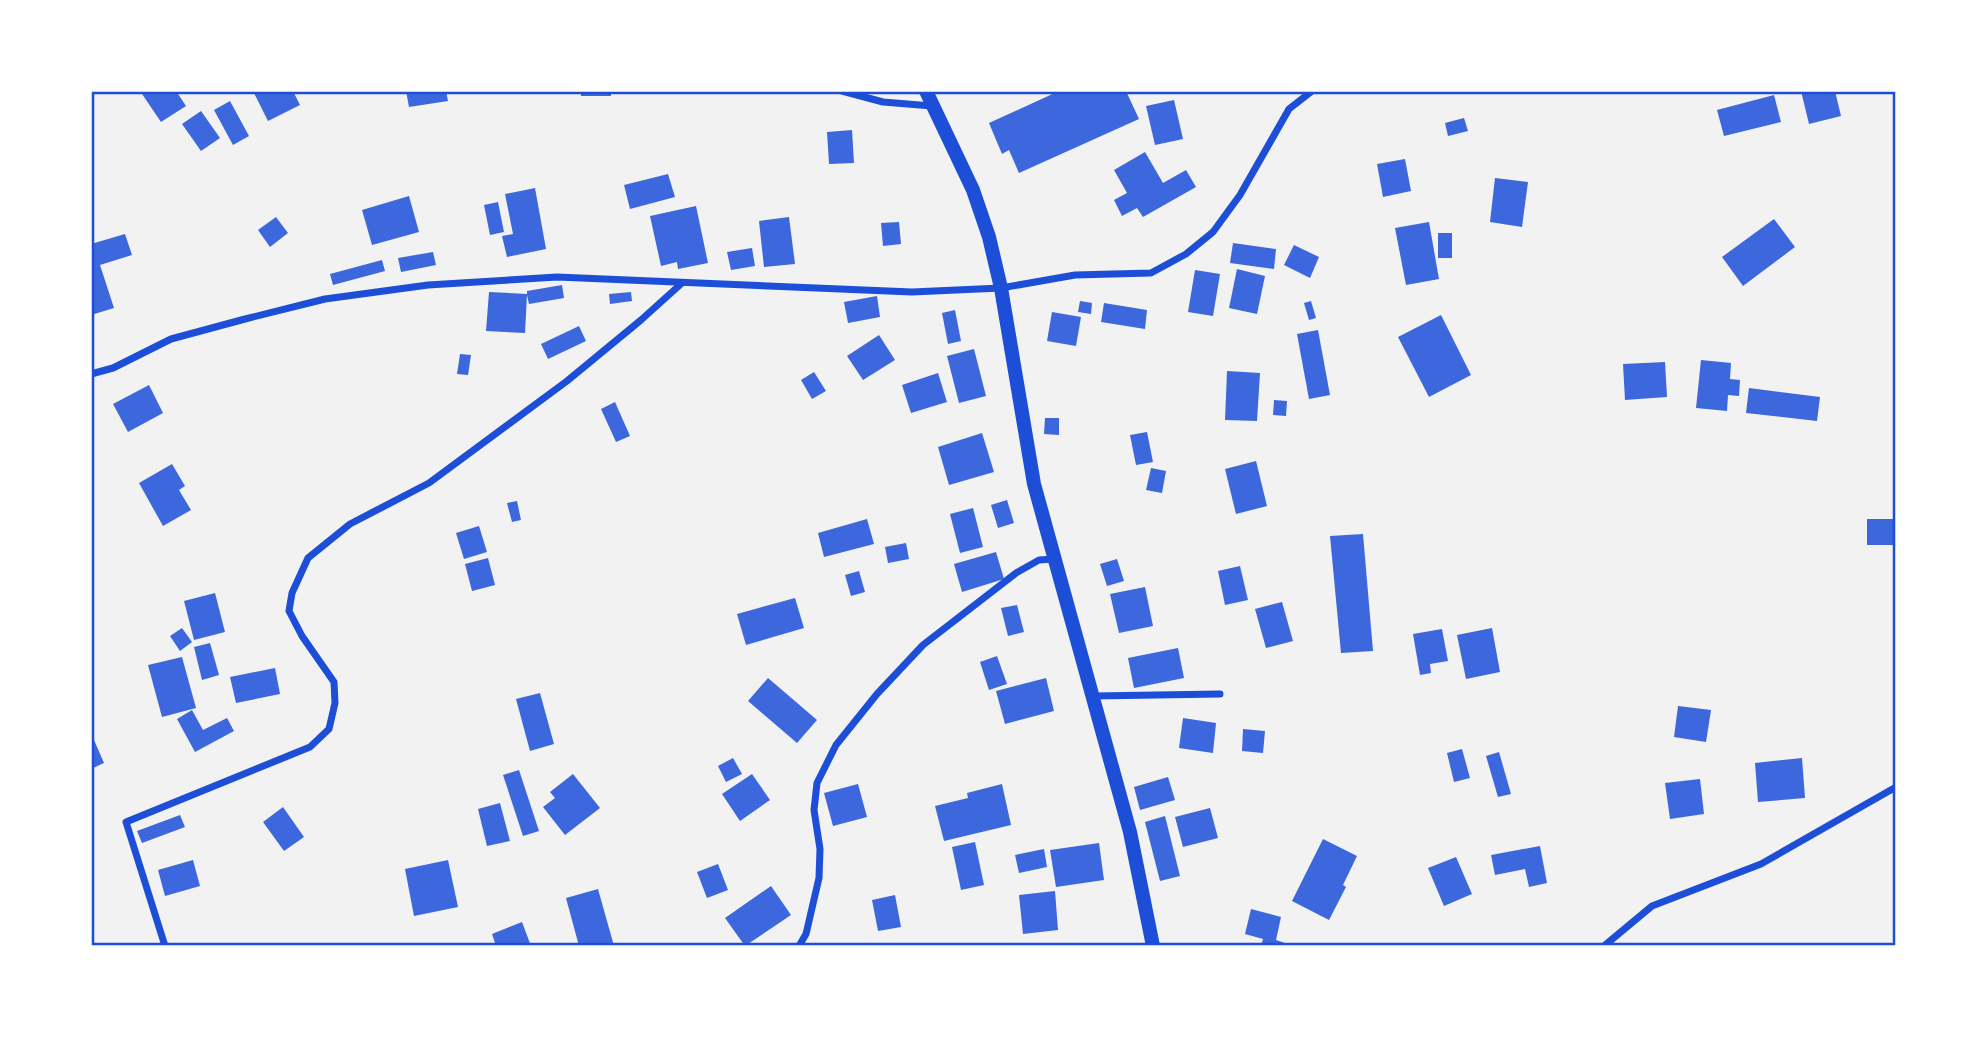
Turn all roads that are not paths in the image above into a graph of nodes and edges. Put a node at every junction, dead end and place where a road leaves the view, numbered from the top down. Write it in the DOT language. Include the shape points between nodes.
graph roads {
  1 [pos="842,91"];
  2 [pos="926,91"];
  3 [pos="1312,91"];
  4 [pos="933,106"];
  5 [pos="682,283"];
  6 [pos="1001,288"];
  7 [pos="91,374"];
  8 [pos="1054,559"];
  9 [pos="1220,694"];
  10 [pos="1092,696"];
  11 [pos="1896,787"];
  12 [pos="165,946"];
  13 [pos="799,946"];
  14 [pos="1153,946"];
  15 [pos="1604,946"];
  1 -- 4 [label="street" via="883,102"];
  2 -- 4 [label="main road"];
  3 -- 6 [label="street" via="1290,109 1213,232 1186,254 1151,273 1075,275"];
  4 -- 6 [label="main road" via="973,190"];
  5 -- 6 [label="street" via="912,292"];
  5 -- 7 [label="street" via="556,277 428,285 325,299 171,338 113,368"];
  5 -- 12 [label="street" via="567,381 429,483 350,524 309,558 292,593 289,611 334,682 329,729 310,747 126,822"];
  6 -- 8 [label="main road" via="1034,484"];
  8 -- 10 [label="main road"];
  8 -- 13 [label="street" via="1039,560 1016,573 923,645 836,744 817,783 814,810 819,878"];
  9 -- 10 [label="street"];
  10 -- 14 [label="main road" via="1130,832"];
  11 -- 15 [label="street" via="1761,864 1652,906"];
}
